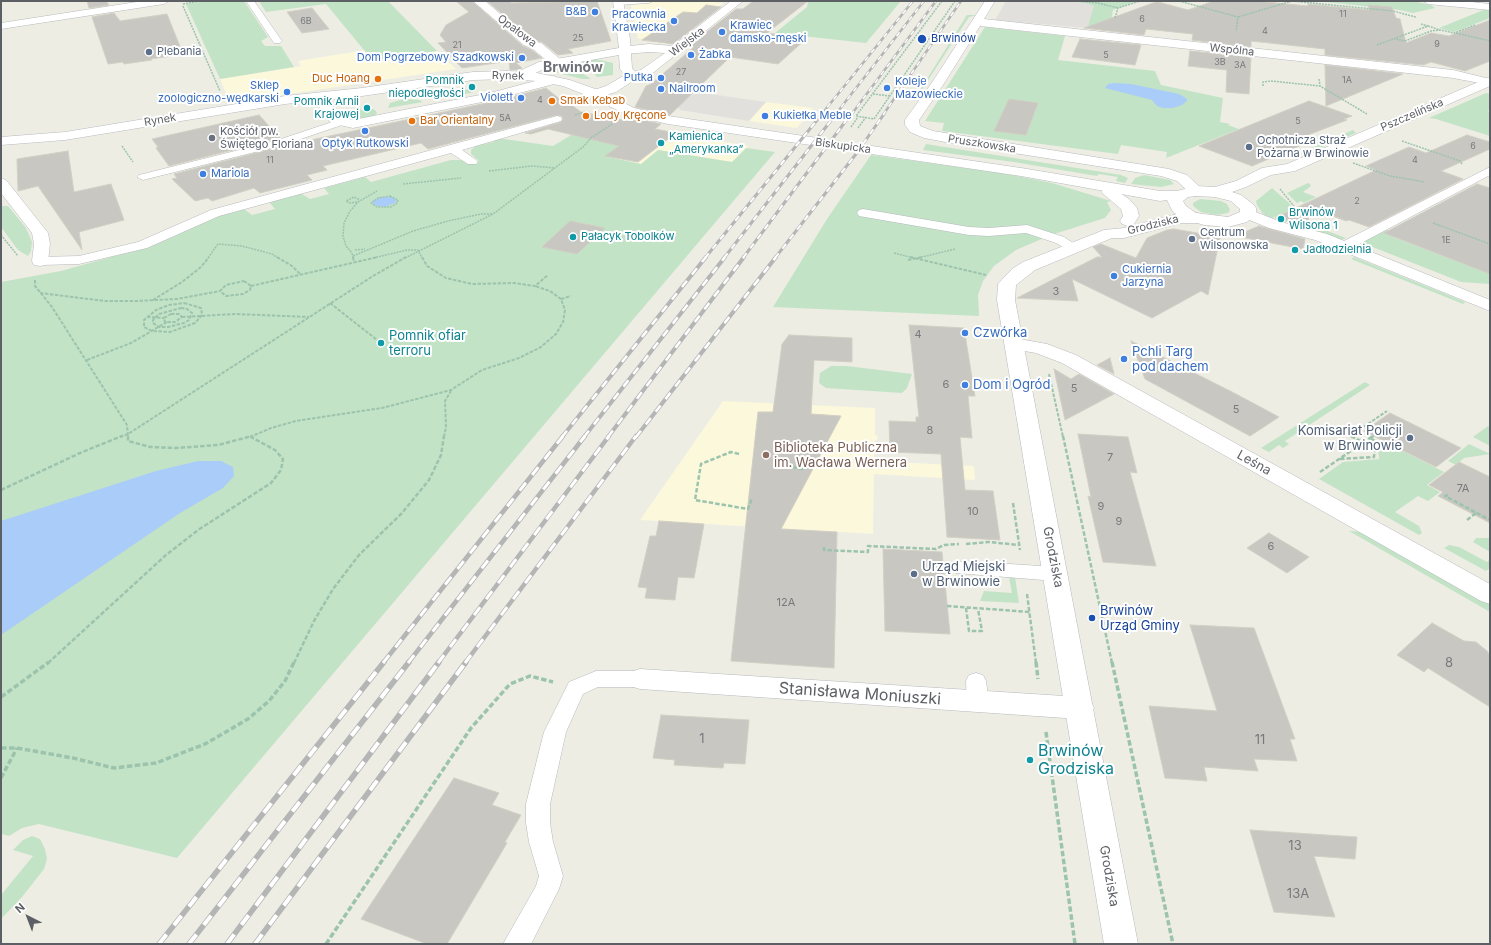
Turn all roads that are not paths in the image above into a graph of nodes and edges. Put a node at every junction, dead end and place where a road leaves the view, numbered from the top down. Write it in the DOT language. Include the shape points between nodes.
graph roads {
  1 [pos="164,1"];
  2 [pos="250,1"];
  3 [pos="478,1"];
  4 [pos="649,1"];
  5 [pos="738,1"];
  6 [pos="990,1"];
  7 [pos="1428,1"];
  8 [pos="618,2"];
  9 [pos="1490,7"];
  10 [pos="977,22"];
  11 [pos="1,26"];
  12 [pos="277,41"];
  13 [pos="625,50"];
  14 [pos="676,50"];
  15 [pos="556,62"];
  16 [pos="519,76"];
  17 [pos="632,76"];
  18 [pos="554,80"];
  19 [pos="1488,82"];
  20 [pos="596,94"];
  21 [pos="319,97"];
  22 [pos="557,119"];
  23 [pos="341,122"];
  24 [pos="1,141"];
  25 [pos="453,150"];
  26 [pos="472,162"];
  27 [pos="1290,168"];
  28 [pos="1490,170"];
  29 [pos="143,177"];
  30 [pos="1,183"];
  31 [pos="1095,186"];
  32 [pos="1196,191"];
  33 [pos="1109,192"];
  34 [pos="1216,192"];
  35 [pos="1177,201"];
  36 [pos="1245,208"];
  37 [pos="863,213"];
  38 [pos="1197,218"];
  39 [pos="1228,222"];
  40 [pos="1119,227"];
  41 [pos="1073,247"];
  42 [pos="1343,247"];
  43 [pos="40,261"];
  44 [pos="1490,306"];
  45 [pos="1014,344"];
  46 [pos="963,568"];
  47 [pos="1056,574"];
  48 [pos="1490,595"];
  49 [pos="640,679"];
  50 [pos="1080,708"];
  51 [pos="516,944"];
  52 [pos="1121,944"];
  1 -- 11 [label="street"];
  2 -- 12 [label="lane"];
  3 -- 15 [label="street, Opałowa"];
  4 -- 8 [label="lane"];
  5 -- 14 [label="street, Wiejska"];
  6 -- 10 [label="street, Pruszkowska"];
  7 -- 9 [label="street"];
  8 -- 13 [label="street"];
  10 -- 19 [label="street, Wspólna" via="1453,74"];
  10 -- 32 [label="street, Pruszkowska" via="912,120 912,125 917,130 951,140 1164,172 1184,179"];
  13 -- 14 [label="street"];
  13 -- 15 [label="street"];
  13 -- 17 [label="street" via="626,69"];
  14 -- 17 [label="street, Wiejska" via="649,71"];
  15 -- 16 [label="street" via="535,67"];
  16 -- 18 [label="street, Rynek"];
  16 -- 21 [label="street, Rynek" via="473,76"];
  17 -- 20 [label="street, Wiejska"];
  18 -- 20 [label="street, Rynek"];
  18 -- 23 [label="street, Rynek" via="492,96 365,122"];
  19 -- 27 [label="street, Pszczelińska"];
  20 -- 31 [label="street, Biskupicka" via="630,110 668,120 994,168"];
  21 -- 23 [label="street" via="329,113"];
  21 -- 24 [label="street, Rynek" via="65,136"];
  22 -- 25 [label="lane"];
  23 -- 29 [label="lane, Rynek" via="279,143"];
  25 -- 26 [label="lane"];
  25 -- 43 [label="lane" via="208,215 142,245 79,260"];
  27 -- 34 [label="street, Pszczelińska" via="1267,172"];
  27 -- 36 [label="street, Pszczelińska"];
  28 -- 42 [label="lane"];
  30 -- 43 [label="street" via="40,233"];
  31 -- 33 [label="street, Biskupicka"];
  31 -- 35 [label="street, Biskupicka"];
  32 -- 34 [label="street"];
  32 -- 35 [label="street"];
  33 -- 35 [label="street, Biskupicka" via="1147,202"];
  33 -- 40 [label="street, Grodziska" via="1129,208 1131,216"];
  34 -- 36 [label="street"];
  35 -- 38 [label="street" via="1184,213"];
  35 -- 40 [label="street, Grodziska"];
  36 -- 39 [label="street, Pszczelińska" via="1241,220"];
  36 -- 42 [label="street" via="1270,224 1321,237"];
  37 -- 41 [label="lane" via="969,231 1027,229"];
  38 -- 39 [label="street"];
  38 -- 40 [label="street, Grodziska" via="1181,218 1124,233"];
  39 -- 42 [label="street" via="1305,241"];
  40 -- 41 [label="street, Grodziska"];
  41 -- 45 [label="street, Grodziska" via="1030,266 1007,284 1006,300"];
  42 -- 44 [label="street"];
  45 -- 47 [label="street, Grodziska"];
  45 -- 48 [label="street, Leśna" via="1040,348 1084,367"];
  46 -- 47 [label="lane"];
  47 -- 50 [label="street, Grodziska"];
  49 -- 50 [label="street, Stanisława Moniuszki" via="977,692"];
  49 -- 51 [label="lane" via="596,679 576,688 567,704 555,732 538,804 540,836 551,876 544,896"];
  50 -- 52 [label="street, Grodziska"];
}
